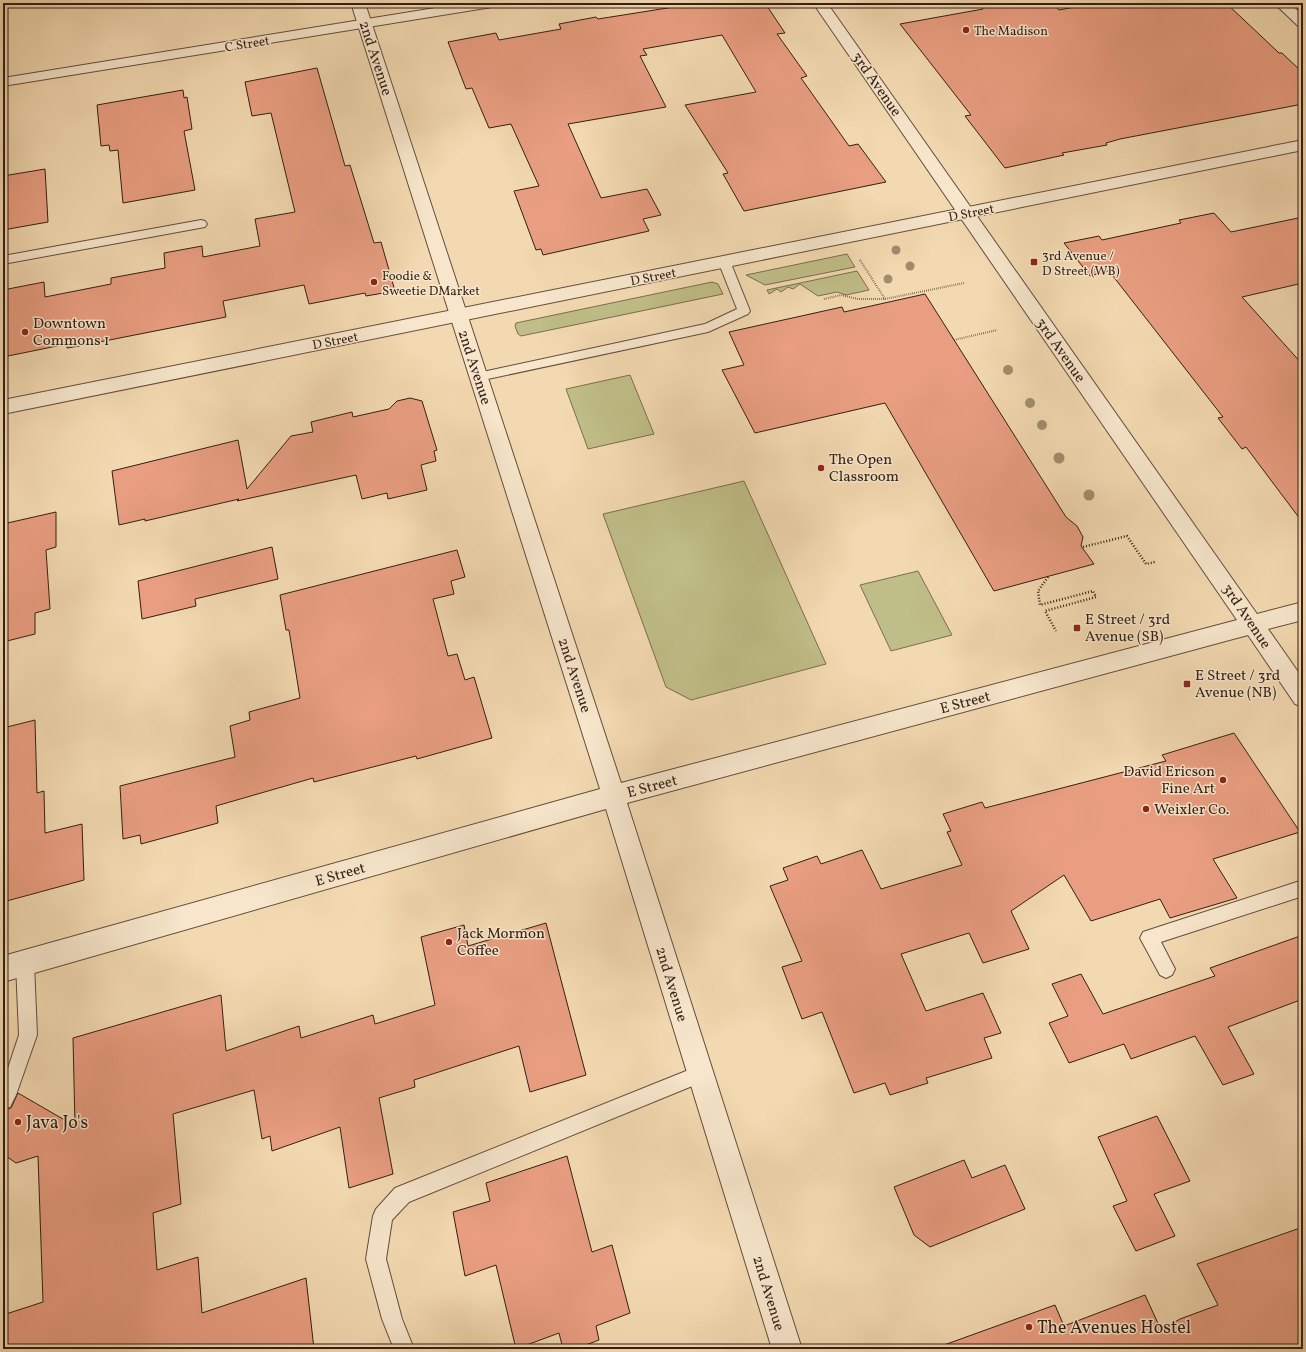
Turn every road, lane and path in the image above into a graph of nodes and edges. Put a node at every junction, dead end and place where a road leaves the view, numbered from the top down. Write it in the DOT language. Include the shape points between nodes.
graph roads {
  1 [pos="358,3"];
  2 [pos="492,3"];
  3 [pos="820,3"];
  4 [pos="1281,3"];
  5 [pos="1303,23"];
  6 [pos="365,24"];
  7 [pos="3,82"];
  8 [pos="1303,145"];
  9 [pos="966,213"];
  10 [pos="201,224"];
  11 [pos="858,257"];
  12 [pos="3,260"];
  13 [pos="724,262"];
  14 [pos="964,283"];
  15 [pos="824,299"];
  16 [pos="885,300"];
  17 [pos="459,315"];
  18 [pos="997,330"];
  19 [pos="954,340"];
  20 [pos="478,377"];
  21 [pos="3,407"];
  22 [pos="1082,547"];
  23 [pos="1154,562"];
  24 [pos="1048,577"];
  25 [pos="1303,611"];
  26 [pos="1252,625"];
  27 [pos="1056,631"];
  28 [pos="1303,697"];
  29 [pos="613,796"];
  30 [pos="1303,888"];
  31 [pos="14,966"];
  32 [pos="1166,969"];
  33 [pos="701,1074"];
  34 [pos="3,1100"];
  35 [pos="404,1349"];
  36 [pos="787,1349"];
  1 -- 6 [label="street, 2nd Avenue"];
  2 -- 6 [label="street, C Street"];
  3 -- 9 [label="street, 3rd Avenue"];
  4 -- 5 [label="street"];
  6 -- 7 [label="street, C Street"];
  6 -- 17 [label="street, 2nd Avenue"];
  8 -- 9 [label="street, D Street"];
  9 -- 13 [label="street, D Street"];
  9 -- 26 [label="street, 3rd Avenue"];
  10 -- 12 [label="lane"];
  11 -- 16 [label="path"];
  13 -- 17 [label="street, D Street"];
  13 -- 20 [label="lane" via="744,311 708,328"];
  14 -- 16 [label="path"];
  15 -- 16 [label="path" via="842,295 858,299"];
  17 -- 20 [label="street, 2nd Avenue"];
  17 -- 21 [label="street, D Street"];
  18 -- 19 [label="path"];
  20 -- 29 [label="street, 2nd Avenue"];
  22 -- 23 [label="path" via="1127,536 1146,564"];
  24 -- 27 [label="path" via="1038,591 1040,605 1093,591 1096,597 1046,611"];
  25 -- 26 [label="street, E Street"];
  26 -- 28 [label="street, 3rd Avenue"];
  26 -- 29 [label="street, E Street"];
  29 -- 31 [label="street, E Street"];
  29 -- 33 [label="street, 2nd Avenue"];
  30 -- 32 [label="lane" via="1149,938"];
  31 -- 34 [label="lane" via="28,1035 10,1089"];
  33 -- 35 [label="lane" via="402,1195 383,1216 376,1259 392,1319"];
  33 -- 36 [label="street, 2nd Avenue"];
}
